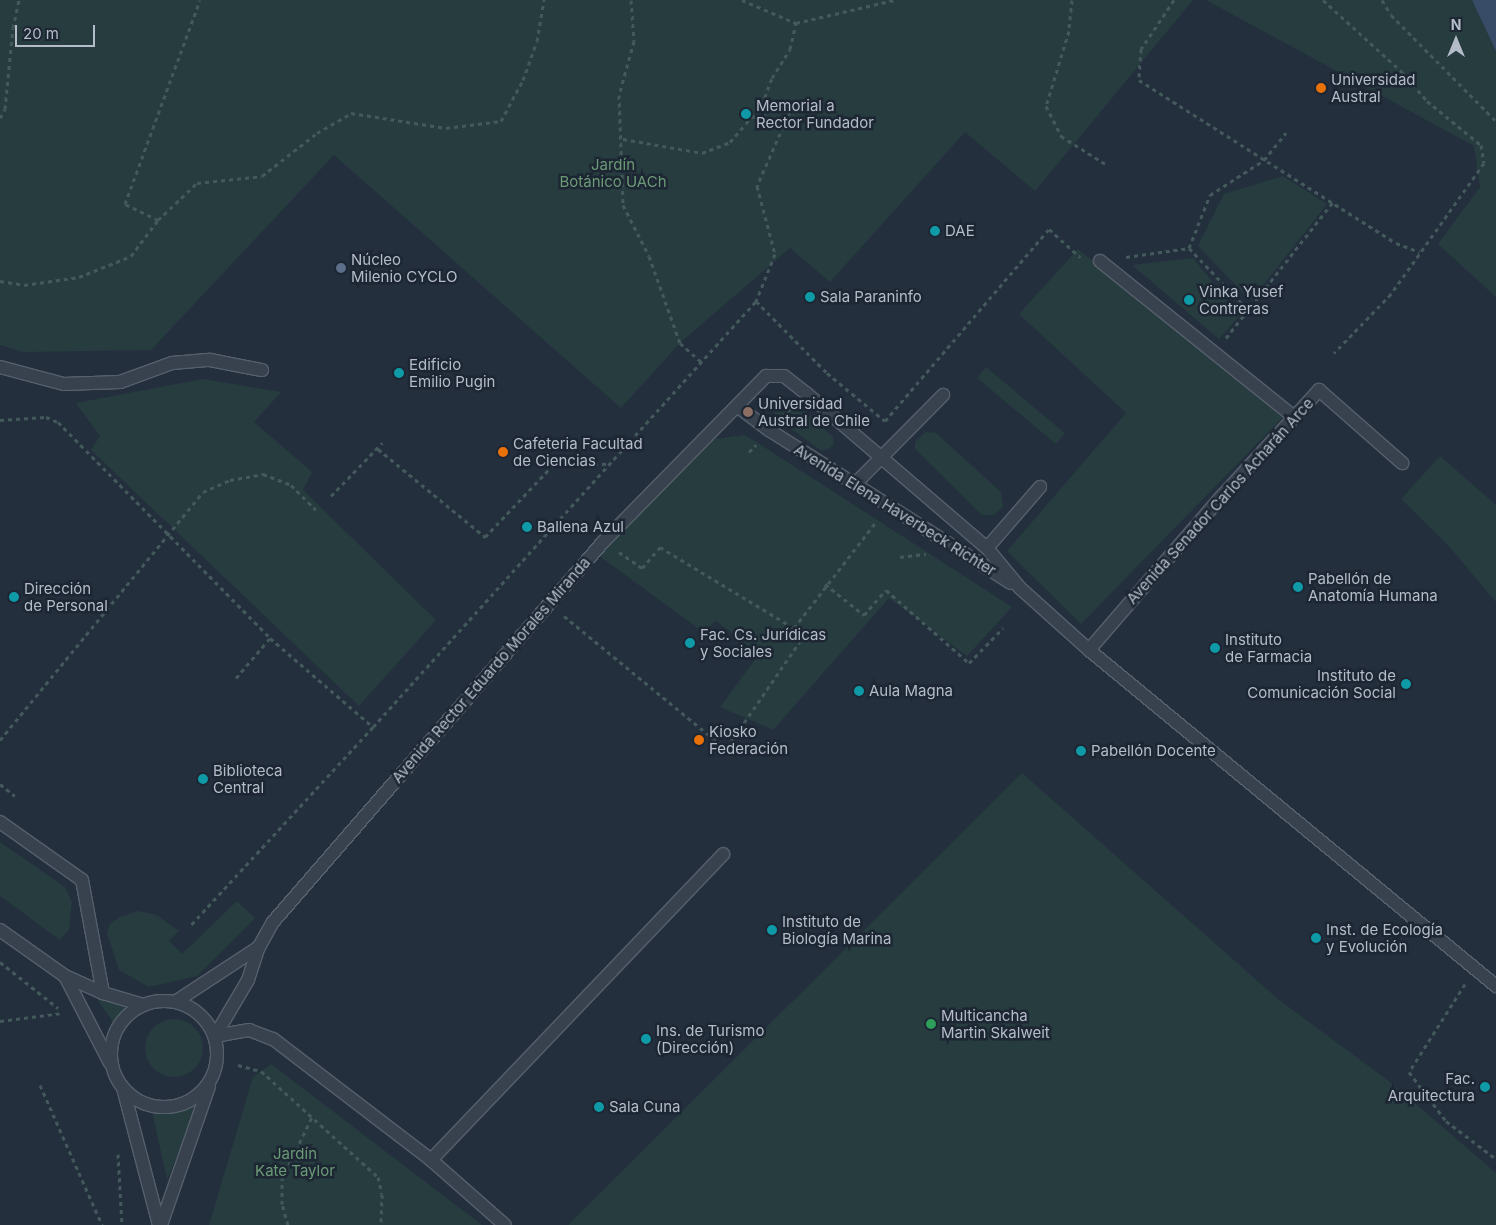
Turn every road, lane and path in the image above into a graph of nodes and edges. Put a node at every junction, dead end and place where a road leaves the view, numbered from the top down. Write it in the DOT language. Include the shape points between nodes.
graph roads {
  1 [pos="20,0"];
  2 [pos="200,0"];
  3 [pos="544,0"];
  4 [pos="631,0"];
  5 [pos="742,0"];
  6 [pos="894,0"];
  7 [pos="1072,0"];
  8 [pos="1174,0"];
  9 [pos="1323,0"];
  10 [pos="1382,0"];
  11 [pos="796,23"];
  12 [pos="752,117"];
  13 [pos="0,118"];
  14 [pos="1496,121"];
  15 [pos="1286,133"];
  16 [pos="623,139"];
  17 [pos="1264,160"];
  18 [pos="1107,165"];
  19 [pos="1333,202"];
  20 [pos="158,220"];
  21 [pos="1190,248"];
  22 [pos="1418,252"];
  23 [pos="1100,261"];
  24 [pos="0,281"];
  25 [pos="756,300"];
  26 [pos="1249,311"];
  27 [pos="1214,352"];
  28 [pos="1334,353"];
  29 [pos="701,362"];
  30 [pos="0,367"];
  31 [pos="262,370"];
  32 [pos="806,393"];
  33 [pos="943,395"];
  34 [pos="737,406"];
  35 [pos="1294,417"];
  36 [pos="0,420"];
  37 [pos="768,430"];
  38 [pos="382,443"];
  39 [pos="378,448"];
  40 [pos="883,458"];
  41 [pos="546,463"];
  42 [pos="555,463"];
  43 [pos="1402,463"];
  44 [pos="610,464"];
  45 [pos="856,484"];
  46 [pos="1040,487"];
  47 [pos="330,496"];
  48 [pos="890,506"];
  49 [pos="316,510"];
  50 [pos="167,536"];
  51 [pos="603,542"];
  52 [pos="987,548"];
  53 [pos="825,584"];
  54 [pos="1020,588"];
  55 [pos="548,603"];
  56 [pos="794,628"];
  57 [pos="1003,628"];
  58 [pos="270,638"];
  59 [pos="1089,650"];
  60 [pos="236,678"];
  61 [pos="0,740"];
  62 [pos="0,784"];
  63 [pos="14,796"];
  64 [pos="0,822"];
  65 [pos="723,854"];
  66 [pos="190,926"];
  67 [pos="0,930"];
  68 [pos="259,947"];
  69 [pos="0,962"];
  70 [pos="1467,962"];
  71 [pos="65,976"];
  72 [pos="1496,986"];
  73 [pos="103,994"];
  74 [pos="175,1002"];
  75 [pos="143,1005"];
  76 [pos="0,1021"];
  77 [pos="215,1036"];
  78 [pos="238,1065"];
  79 [pos="112,1067"];
  80 [pos="210,1082"];
  81 [pos="40,1085"];
  82 [pos="123,1088"];
  83 [pos="312,1117"];
  84 [pos="118,1147"];
  85 [pos="1496,1159"];
  86 [pos="431,1160"];
  87 [pos="102,1225"];
  88 [pos="122,1225"];
  89 [pos="160,1225"];
  90 [pos="288,1225"];
  91 [pos="381,1225"];
  92 [pos="505,1225"];
  1 -- 13 [label="path" via="13,28 5,109"];
  2 -- 20 [label="path" via="125,204"];
  3 -- 20 [label="path" via="537,41 523,80 501,121 446,128 351,113 317,133 262,176 197,182"];
  4 -- 16 [label="path" via="634,41 619,96"];
  5 -- 11 [label="path"];
  6 -- 11 [label="path"];
  7 -- 18 [label="path" via="1069,31 1046,106 1061,136"];
  8 -- 17 [label="path" via="1141,49 1139,80"];
  9 -- 22 [label="path" via="1402,72 1427,101 1481,144 1484,163"];
  10 -- 14 [label="path" via="1391,16"];
  11 -- 12 [label="path" via="790,49 772,78 762,105"];
  12 -- 16 [label="path" via="730,142 702,153"];
  12 -- 25 [label="path" via="762,116 786,102 793,104 757,186 775,254"];
  15 -- 17 [label="path"];
  16 -- 29 [label="path" via="623,205 648,256 680,343"];
  17 -- 19 [label="path"];
  17 -- 21 [label="path" via="1210,195"];
  19 -- 22 [label="path" via="1396,243"];
  19 -- 26 [label="path"];
  20 -- 24 [label="path" via="131,256 79,277 24,286"];
  21 -- 23 [label="path"];
  21 -- 26 [label="path"];
  22 -- 28 [label="path" via="1391,294"];
  23 -- 27 [label="lane"];
  26 -- 27 [label="path"];
  27 -- 35 [label="lane"];
  30 -- 31 [label="lane" via="64,384 120,382 182,362 210,360"];
  32 -- 34 [label="lane, Avenida Elena Haverbeck Richter" via="784,376 766,376"];
  32 -- 37 [label="path"];
  32 -- 40 [label="lane, Avenida Elena Haverbeck Richter"];
  33 -- 40 [label="lane"];
  34 -- 37 [label="lane, Avenida Elena Haverbeck Richter"];
  34 -- 51 [label="lane, Avenida Rector Eduardo Morales Miranda"];
  35 -- 43 [label="lane, Avenida Senador Carlos Acharán Arce" via="1319,390"];
  35 -- 59 [label="lane, Avenida Senador Carlos Acharán Arce"];
  36 -- 50 [label="path" via="46,417 58,422"];
  37 -- 45 [label="lane, Avenida Elena Haverbeck Richter"];
  38 -- 39 [label="path"];
  39 -- 42 [label="path" via="485,537"];
  39 -- 47 [label="path"];
  40 -- 45 [label="lane"];
  40 -- 52 [label="lane, Avenida Elena Haverbeck Richter"];
  41 -- 42 [label="path"];
  42 -- 44 [label="path"];
  45 -- 48 [label="lane, Avenida Elena Haverbeck Richter"];
  46 -- 52 [label="lane"];
  48 -- 53 [label="path"];
  48 -- 54 [label="lane, Avenida Elena Haverbeck Richter"];
  49 -- 50 [label="path" via="291,485 263,474 230,480 203,492"];
  50 -- 58 [label="path"];
  50 -- 61 [label="path"];
  51 -- 55 [label="lane, Avenida Rector Eduardo Morales Miranda"];
  51 -- 56 [label="path" via="642,568 660,547"];
  52 -- 54 [label="lane, Avenida Elena Haverbeck Richter"];
  53 -- 56 [label="path"];
  53 -- 57 [label="path" via="864,615 886,590 969,663"];
  54 -- 59 [label="lane, Avenida Elena Haverbeck Richter"];
  55 -- 56 [label="path" via="726,749 805,634"];
  55 -- 68 [label="lane, Avenida Rector Eduardo Morales Miranda" via="273,922"];
  58 -- 60 [label="path"];
  58 -- 66 [label="path" via="373,727"];
  59 -- 70 [label="lane, Avenida Elena Haverbeck Richter"];
  62 -- 63 [label="path"];
  64 -- 73 [label="lane" via="82,880"];
  65 -- 86 [label="lane"];
  67 -- 71 [label="lane"];
  68 -- 74 [label="lane, Avenida Rector Eduardo Morales Miranda"];
  68 -- 77 [label="lane, Avenida Rector Eduardo Morales Miranda" via="248,980"];
  69 -- 76 [label="path" via="65,1013"];
  70 -- 72 [label="lane, Avenida Elena Haverbeck Richter"];
  70 -- 85 [label="path" via="1466,983 1409,1072 1446,1121"];
  71 -- 73 [label="lane"];
  71 -- 79 [label="lane"];
  73 -- 75 [label="lane"];
  74 -- 75 [label="lane"];
  74 -- 77 [label="lane" via="192,1008 206,1020"];
  75 -- 79 [label="lane" via="130,1013 113,1038"];
  77 -- 80 [label="lane" via="216,1067"];
  77 -- 86 [label="lane" via="249,1030 273,1039"];
  78 -- 83 [label="path" via="261,1071"];
  79 -- 82 [label="lane"];
  80 -- 82 [label="lane" via="197,1097 178,1106 158,1107 139,1101"];
  80 -- 89 [label="lane"];
  81 -- 87 [label="path"];
  82 -- 89 [label="lane"];
  83 -- 90 [label="path" via="282,1179 282,1204"];
  83 -- 91 [label="path" via="378,1177 382,1194"];
  84 -- 88 [label="path"];
  86 -- 92 [label="lane"];
}
